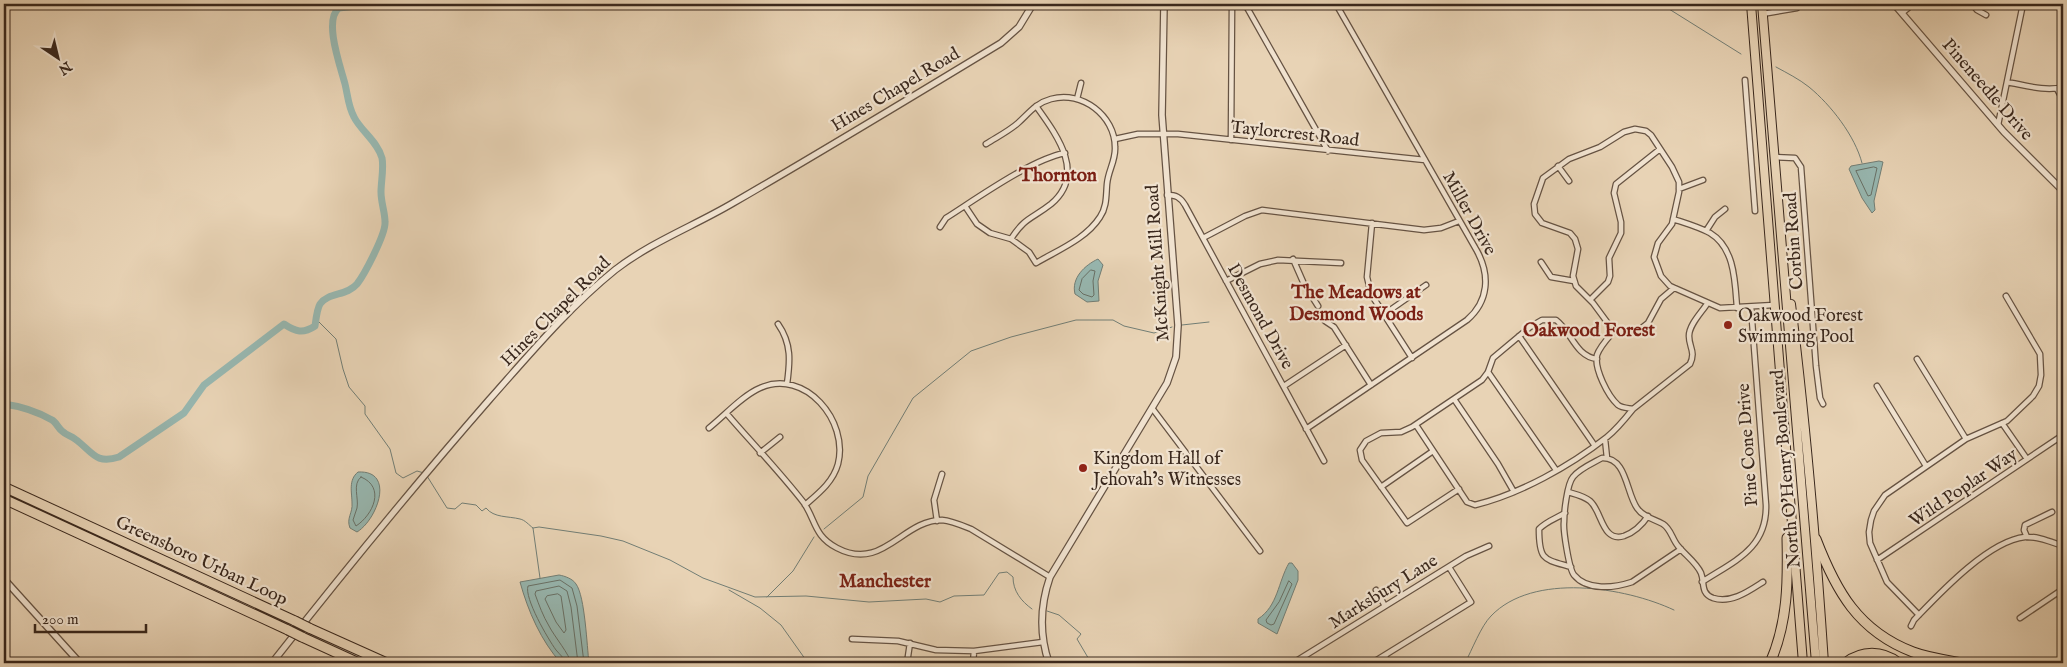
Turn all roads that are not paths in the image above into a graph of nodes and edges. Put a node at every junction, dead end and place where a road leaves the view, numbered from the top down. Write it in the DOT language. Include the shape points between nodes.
graph roads {
  1 [pos="1033,4"];
  2 [pos="1164,4"];
  3 [pos="1232,4"];
  4 [pos="1246,4"];
  5 [pos="1336,4"];
  6 [pos="1706,4"];
  7 [pos="1736,4"];
  8 [pos="1752,4"];
  9 [pos="1762,4"];
  10 [pos="1894,4"];
  11 [pos="1913,4"];
  12 [pos="1972,4"];
  13 [pos="2023,4"];
  14 [pos="1797,8"];
  15 [pos="1902,13"];
  16 [pos="1762,14"];
  17 [pos="1986,15"];
  18 [pos="1765,56"];
  19 [pos="1745,80"];
  20 [pos="2007,82"];
  21 [pos="1081,83"];
  22 [pos="2063,87"];
  23 [pos="2057,89"];
  24 [pos="1760,94"];
  25 [pos="1077,99"];
  26 [pos="2063,100"];
  27 [pos="1036,106"];
  28 [pos="1998,125"];
  29 [pos="1163,133"];
  30 [pos="1115,138"];
  31 [pos="1230,140"];
  32 [pos="986,144"];
  33 [pos="1660,149"];
  34 [pos="1328,151"];
  35 [pos="1065,153"];
  36 [pos="1773,157"];
  37 [pos="1765,159"];
  38 [pos="1425,160"];
  39 [pos="1751,160"];
  40 [pos="1558,166"];
  41 [pos="1703,180"];
  42 [pos="1569,181"];
  43 [pos="1680,189"];
  44 [pos="2063,190"];
  45 [pos="1167,195"];
  46 [pos="965,206"];
  47 [pos="1725,209"];
  48 [pos="1755,211"];
  49 [pos="1673,218"];
  50 [pos="1459,221"];
  51 [pos="1372,223"];
  52 [pos="940,227"];
  53 [pos="1706,231"];
  54 [pos="1780,234"];
  55 [pos="1203,238"];
  56 [pos="1012,239"];
  57 [pos="1293,259"];
  58 [pos="1540,262"];
  59 [pos="1341,263"];
  60 [pos="1226,281"];
  61 [pos="1574,281"];
  62 [pos="1426,285"];
  63 [pos="1674,288"];
  64 [pos="2006,296"];
  65 [pos="1590,300"];
  66 [pos="1707,304"];
  67 [pos="1774,305"];
  68 [pos="1318,306"];
  69 [pos="1751,307"];
  70 [pos="1737,308"];
  71 [pos="1383,315"];
  72 [pos="1325,321"];
  73 [pos="778,324"];
  74 [pos="1615,330"];
  75 [pos="1519,336"];
  76 [pos="1346,344"];
  77 [pos="1412,358"];
  78 [pos="1597,359"];
  79 [pos="1917,359"];
  80 [pos="1488,372"];
  81 [pos="788,384"];
  82 [pos="1371,385"];
  83 [pos="1284,386"];
  84 [pos="1877,386"];
  85 [pos="1454,399"];
  86 [pos="1823,404"];
  87 [pos="1152,408"];
  88 [pos="1633,409"];
  89 [pos="727,414"];
  90 [pos="2002,423"];
  91 [pos="1416,424"];
  92 [pos="709,428"];
  93 [pos="1306,428"];
  94 [pos="2063,435"];
  95 [pos="780,437"];
  96 [pos="1966,438"];
  97 [pos="1605,439"];
  98 [pos="1594,446"];
  99 [pos="1433,451"];
  100 [pos="760,453"];
  101 [pos="1607,458"];
  102 [pos="2028,459"];
  103 [pos="1324,461"];
  104 [pos="1926,466"];
  105 [pos="1556,470"];
  106 [pos="942,474"];
  107 [pos="4,486"];
  108 [pos="1381,487"];
  109 [pos="1459,489"];
  110 [pos="1514,492"];
  111 [pos="1568,492"];
  112 [pos="4,499"];
  113 [pos="805,505"];
  114 [pos="2052,512"];
  115 [pos="1565,514"];
  116 [pos="1648,516"];
  117 [pos="937,521"];
  118 [pos="1792,532"];
  119 [pos="2027,537"];
  120 [pos="1816,539"];
  121 [pos="1489,546"];
  122 [pos="2063,546"];
  123 [pos="1681,549"];
  124 [pos="1260,551"];
  125 [pos="1877,560"];
  126 [pos="1449,567"];
  127 [pos="1571,567"];
  128 [pos="1050,577"];
  129 [pos="4,579"];
  130 [pos="1702,582"];
  131 [pos="1763,582"];
  132 [pos="2063,589"];
  133 [pos="1376,590"];
  134 [pos="1385,606"];
  135 [pos="1919,615"];
  136 [pos="2020,618"];
  137 [pos="1911,626"];
  138 [pos="852,639"];
  139 [pos="1043,642"];
  140 [pos="910,643"];
  141 [pos="974,651"];
  142 [pos="1385,656"];
  143 [pos="80,663"];
  144 [pos="272,663"];
  145 [pos="359,663"];
  146 [pos="387,663"];
  147 [pos="907,663"];
  148 [pos="973,663"];
  149 [pos="1049,663"];
  150 [pos="1292,663"];
  151 [pos="1372,663"];
  152 [pos="1389,663"];
  153 [pos="1770,663"];
  154 [pos="1803,663"];
  155 [pos="1816,663"];
  156 [pos="1824,663"];
  157 [pos="1845,663"];
  158 [pos="1900,663"];
  159 [pos="1962,663"];
  1 -- 144 [label="street, Hines Chapel Road" via="1019,27 1001,43 724,209 654,244 623,264 587,295 425,474"];
  2 -- 29 [label="street, McKnight Mill Road"];
  3 -- 31 [label="street"];
  4 -- 34 [label="street"];
  5 -- 38 [label="street, Miller Drive"];
  6 -- 7 [label="street"];
  8 -- 18 [label="highway" via="1757,9"];
  8 -- 24 [label="highway, North O'Henry Boulevard"];
  9 -- 16 [label="highway, North O'Henry Boulevard"];
  10 -- 15 [label="street, Pineneedle Drive"];
  11 -- 15 [label="street"];
  12 -- 17 [label="street"];
  13 -- 20 [label="street"];
  14 -- 16 [label="street"];
  15 -- 28 [label="street, Pineneedle Drive"];
  16 -- 18 [label="highway, North O'Henry Boulevard"];
  18 -- 36 [label="highway, North O'Henry Boulevard"];
  19 -- 39 [label="street"];
  20 -- 23 [label="street"];
  20 -- 28 [label="street"];
  21 -- 25 [label="street"];
  22 -- 23 [label="street"];
  23 -- 26 [label="street"];
  24 -- 36 [label="highway" via="1768,151"];
  24 -- 37 [label="highway, North O'Henry Boulevard"];
  25 -- 27 [label="street" via="1052,98"];
  25 -- 30 [label="street" via="1100,112"];
  27 -- 32 [label="street" via="1018,123"];
  27 -- 35 [label="street"];
  28 -- 44 [label="street, Pineneedle Drive"];
  29 -- 30 [label="street, Taylorcrest Road"];
  29 -- 31 [label="street, Taylorcrest Road"];
  29 -- 45 [label="street, McKnight Mill Road"];
  30 -- 56 [label="street" via="1115,157 1108,176 1105,206 1096,224 1036,263 1029,252"];
  31 -- 34 [label="street, Taylorcrest Road"];
  33 -- 40 [label="street" via="1646,131 1630,129"];
  33 -- 43 [label="street" via="1677,176"];
  33 -- 65 [label="street" via="1616,184 1614,193 1621,234 1609,258 1608,282"];
  34 -- 38 [label="street, Taylorcrest Road"];
  35 -- 46 [label="street" via="1022,171"];
  35 -- 56 [label="street" via="1067,167 1062,190 1052,202 1026,220"];
  36 -- 54 [label="highway, North O'Henry Boulevard"];
  36 -- 86 [label="street, Corbin Road" via="1793,157 1800,164 1816,366"];
  37 -- 39 [label="street"];
  37 -- 67 [label="highway, North O'Henry Boulevard"];
  38 -- 50 [label="street, Miller Drive"];
  39 -- 48 [label="street"];
  40 -- 42 [label="street"];
  40 -- 61 [label="street" via="1541,181 1534,210 1542,223 1570,233 1575,239 1578,247 1572,272"];
  41 -- 43 [label="street"];
  43 -- 49 [label="street"];
  45 -- 55 [label="street, Desmond Drive" via="1181,199"];
  45 -- 87 [label="street, McKnight Mill Road" via="1178,325 1177,351 1167,383"];
  46 -- 52 [label="street" via="946,218"];
  46 -- 56 [label="street" via="977,224 1002,238"];
  47 -- 53 [label="street"];
  49 -- 53 [label="street"];
  49 -- 63 [label="street" via="1658,243 1654,258 1661,276"];
  50 -- 51 [label="street" via="1424,230"];
  50 -- 77 [label="street, Miller Drive" via="1485,270 1483,300 1468,320"];
  51 -- 55 [label="street" via="1262,210"];
  51 -- 71 [label="street" via="1367,277 1371,294"];
  53 -- 70 [label="street" via="1718,241 1732,264"];
  54 -- 120 [label="highway" via="1804,406"];
  54 -- 155 [label="highway, North O'Henry Boulevard"];
  55 -- 60 [label="street, Desmond Drive"];
  57 -- 59 [label="street"];
  57 -- 60 [label="street" via="1260,264"];
  57 -- 68 [label="street"];
  58 -- 61 [label="street" via="1551,277"];
  60 -- 83 [label="street, Desmond Drive"];
  61 -- 65 [label="street"];
  62 -- 71 [label="street"];
  63 -- 66 [label="street"];
  63 -- 74 [label="street" via="1661,299 1648,323 1641,328 1630,332"];
  64 -- 90 [label="street" via="2040,354 2041,375 2033,396"];
  65 -- 74 [label="street"];
  66 -- 70 [label="street"];
  66 -- 88 [label="street" via="1690,330 1693,352 1690,364"];
  67 -- 69 [label="street"];
  67 -- 118 [label="highway, North O'Henry Boulevard"];
  69 -- 70 [label="street"];
  69 -- 130 [label="street, Pine Cone Drive" via="1766,520 1763,532 1753,547"];
  71 -- 77 [label="street"];
  72 -- 76 [label="street" via="1331,323"];
  73 -- 81 [label="street" via="790,349"];
  74 -- 78 [label="street" via="1601,347"];
  75 -- 78 [label="street" via="1541,321 1556,320 1582,354"];
  75 -- 80 [label="street" via="1493,358"];
  75 -- 98 [label="street"];
  76 -- 82 [label="street"];
  76 -- 83 [label="street"];
  77 -- 82 [label="street, Miller Drive"];
  78 -- 88 [label="street" via="1601,378 1615,401 1621,407"];
  79 -- 96 [label="street"];
  80 -- 85 [label="street" via="1482,380"];
  80 -- 105 [label="street"];
  81 -- 89 [label="street" via="760,388"];
  81 -- 113 [label="street" via="809,391 818,399 838,436 840,451 832,477 826,487"];
  82 -- 93 [label="street, Miller Drive"];
  83 -- 93 [label="street, Desmond Drive"];
  84 -- 104 [label="street"];
  85 -- 91 [label="street"];
  85 -- 110 [label="street"];
  87 -- 124 [label="street"];
  87 -- 128 [label="street, McKnight Mill Road"];
  88 -- 97 [label="street"];
  89 -- 92 [label="street"];
  89 -- 100 [label="street"];
  90 -- 96 [label="street"];
  90 -- 102 [label="street"];
  91 -- 99 [label="street"];
  91 -- 108 [label="street" via="1401,432 1379,434 1362,446 1362,460"];
  93 -- 103 [label="street, Desmond Drive"];
  94 -- 102 [label="street, Wild Poplar Way"];
  95 -- 100 [label="street"];
  96 -- 104 [label="street"];
  97 -- 98 [label="street"];
  97 -- 101 [label="street"];
  98 -- 105 [label="street"];
  99 -- 108 [label="street"];
  99 -- 109 [label="street"];
  100 -- 113 [label="street"];
  101 -- 111 [label="street" via="1573,477"];
  101 -- 116 [label="street" via="1617,464 1633,501"];
  102 -- 125 [label="street, Wild Poplar Way"];
  104 -- 125 [label="street" via="1885,495 1874,511 1869,532"];
  105 -- 110 [label="street"];
  106 -- 117 [label="street" via="934,500"];
  107 -- 146 [label="highway, Greensboro Urban Loop, bridge"];
  108 -- 109 [label="street" via="1407,523"];
  109 -- 110 [label="street" via="1467,502 1475,505"];
  111 -- 115 [label="street"];
  111 -- 116 [label="street" via="1589,500 1604,528 1613,536 1629,534 1642,526"];
  112 -- 145 [label="highway, Greensboro Urban Loop, bridge"];
  113 -- 117 [label="street" via="824,539 843,551 861,554 880,550 916,527"];
  114 -- 119 [label="street" via="2025,526"];
  115 -- 127 [label="street"];
  115 -- 127 [label="street" via="1547,521 1539,529 1539,541 1545,559"];
  116 -- 123 [label="street" via="1670,531"];
  117 -- 128 [label="street" via="956,522"];
  118 -- 153 [label="highway" via="1787,538 1785,615"];
  118 -- 154 [label="highway, North O'Henry Boulevard"];
  119 -- 122 [label="street"];
  119 -- 135 [label="street" via="2006,544 1980,560"];
  120 -- 156 [label="highway"];
  120 -- 159 [label="highway" via="1835,584 1846,602 1869,626 1884,638 1914,653"];
  121 -- 126 [label="street, Marksbury Lane"];
  123 -- 127 [label="street" via="1625,584 1592,585 1582,581"];
  123 -- 130 [label="street" via="1700,572"];
  125 -- 135 [label="street" via="1887,582"];
  126 -- 134 [label="street, Marksbury Lane"];
  126 -- 142 [label="street" via="1471,602"];
  128 -- 139 [label="street, McKnight Mill Road" via="1042,607"];
  129 -- 143 [label="street"];
  130 -- 131 [label="street" via="1708,596 1728,599 1742,595"];
  132 -- 136 [label="street"];
  133 -- 134 [label="street"];
  134 -- 150 [label="street, Marksbury Lane"];
  135 -- 137 [label="street"];
  138 -- 140 [label="street"];
  139 -- 141 [label="street"];
  139 -- 149 [label="street, McKnight Mill Road"];
  140 -- 141 [label="street" via="936,650"];
  140 -- 147 [label="street"];
  141 -- 148 [label="street"];
  142 -- 151 [label="street"];
  142 -- 152 [label="street"];
  157 -- 158 [label="highway" via="1871,653 1888,656"];
}
